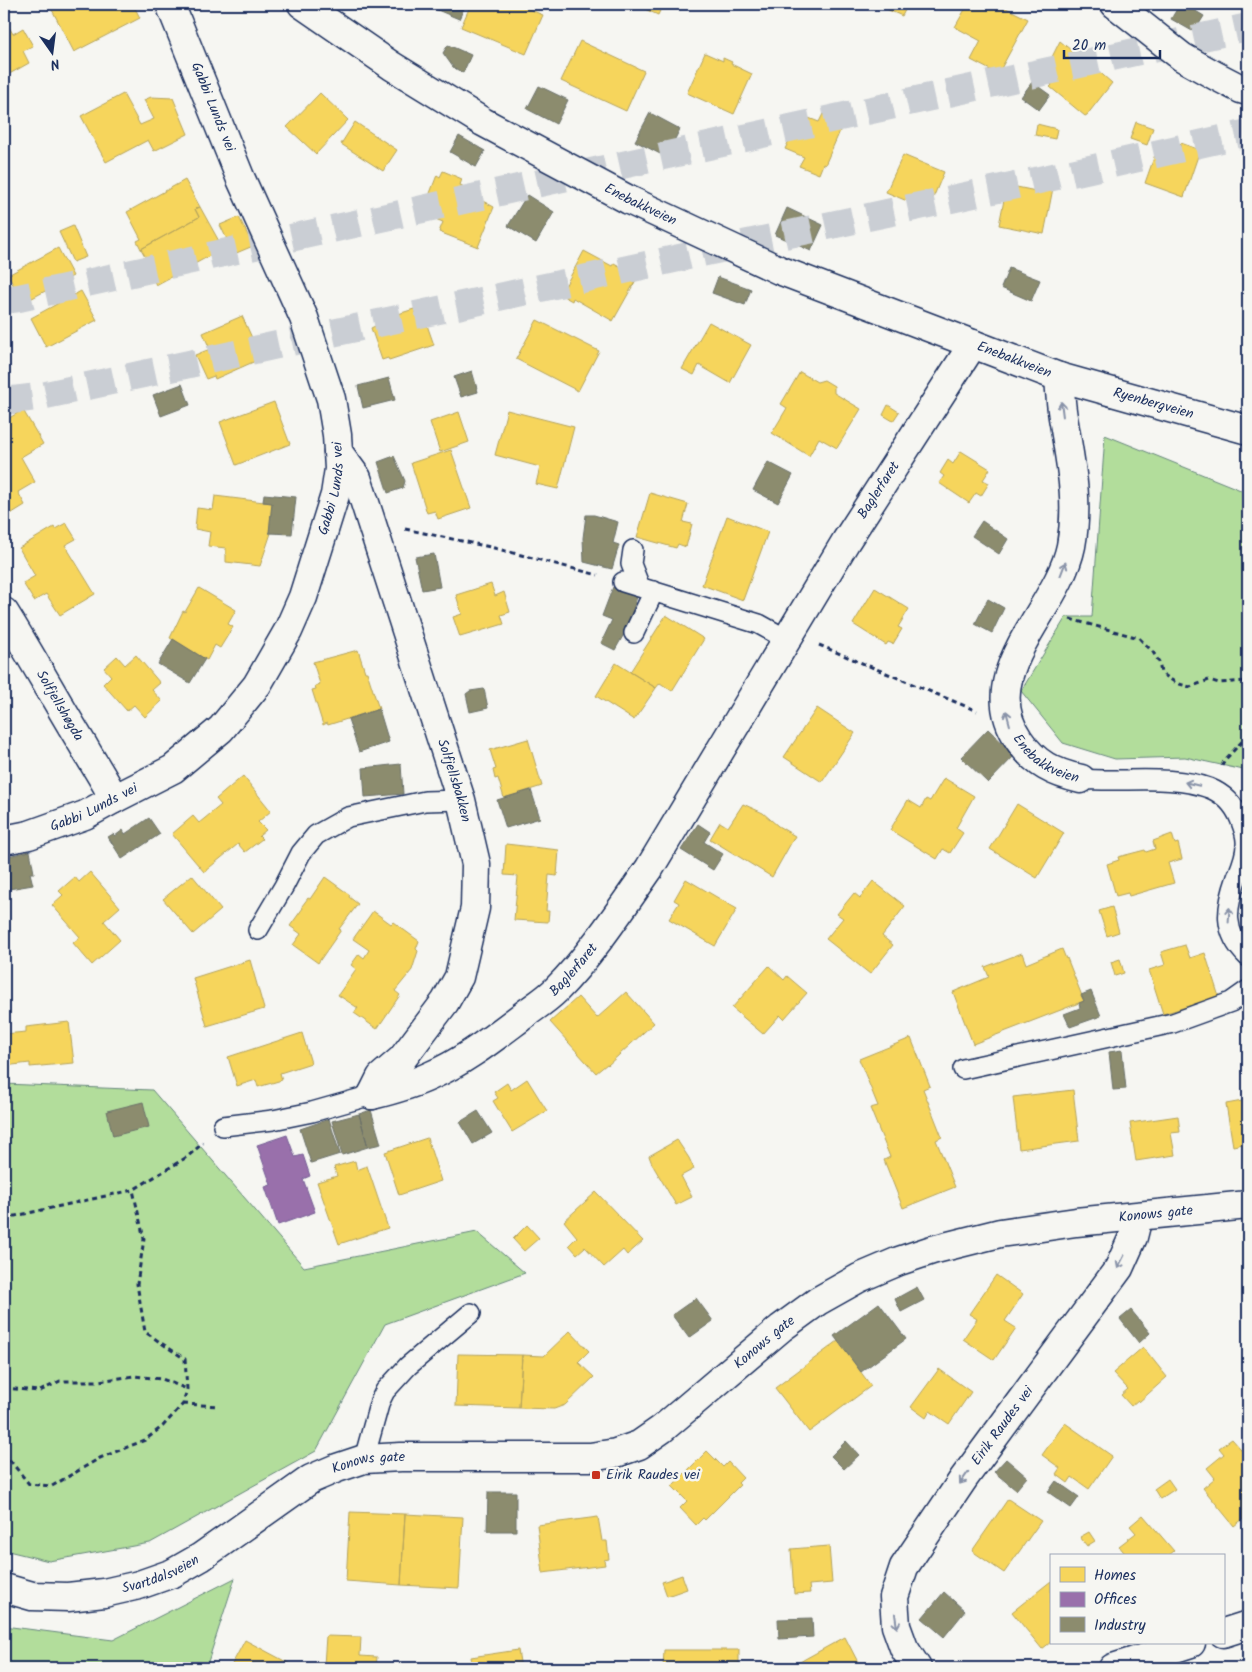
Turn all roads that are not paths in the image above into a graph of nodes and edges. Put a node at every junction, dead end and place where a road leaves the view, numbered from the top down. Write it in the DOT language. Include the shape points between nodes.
graph roads {
  1 [pos="170,4"];
  2 [pos="302,4"];
  3 [pos="1115,4"];
  4 [pos="1248,90"];
  5 [pos="973,344"];
  6 [pos="1059,377"];
  7 [pos="1248,430"];
  8 [pos="338,452"];
  9 [pos="633,550"];
  10 [pos="639,587"];
  11 [pos="4,612"];
  12 [pos="634,633"];
  13 [pos="800,641"];
  14 [pos="1081,779"];
  15 [pos="114,799"];
  16 [pos="461,800"];
  17 [pos="4,840"];
  18 [pos="258,930"];
  19 [pos="1248,957"];
  20 [pos="1248,990"];
  21 [pos="963,1068"];
  22 [pos="372,1095"];
  23 [pos="223,1126"];
  24 [pos="1248,1205"];
  25 [pos="1138,1217"];
  26 [pos="471,1313"];
  27 [pos="364,1459"];
  28 [pos="296,1488"];
  29 [pos="4,1588"];
  30 [pos="1248,1625"];
  31 [pos="1224,1633"];
  32 [pos="1188,1644"];
  33 [pos="917,1668"];
  34 [pos="1113,1668"];
  1 -- 8 [label="street, Gabbi Lunds vei" via="240,177 304,318 331,399"];
  2 -- 5 [label="street, Enebakkveien" via="392,66 483,122 629,200 778,270"];
  3 -- 4 [label="street" via="1182,57"];
  5 -- 6 [label="street, Enebakkveien"];
  5 -- 13 [label="street, Baglerfaret" via="846,541"];
  6 -- 7 [label="street, Ryenbergveien"];
  14 -- 6 [label="street, Enebakkveien, one-way" via="1062,775 1038,763 1026,752 1006,712 1007,682 1014,658 1058,582 1070,548 1075,519 1072,468"];
  8 -- 15 [label="street, Gabbi Lunds vei" via="335,495 303,597 257,685 221,729 173,769"];
  8 -- 16 [label="street, Solfjellsbakken" via="356,478"];
  9 -- 10 [label="lane" via="631,564"];
  10 -- 12 [label="lane"];
  10 -- 13 [label="lane" via="759,624"];
  11 -- 15 [label="street, Solfjellshøgda"];
  13 -- 22 [label="street, Baglerfaret" via="649,869 555,991 457,1062 403,1087"];
  19 -- 14 [label="lane, Enebakkveien, one-way" via="1228,924 1227,912 1246,844 1245,832 1233,803 1213,790 1181,782"];
  15 -- 17 [label="street, Gabbi Lunds vei" via="85,815 29,835"];
  16 -- 18 [label="lane" via="425,801 348,818 316,835 300,853"];
  16 -- 22 [label="street, Solfjellsbakken" via="476,864 475,908 459,977 445,1002 402,1059 381,1078"];
  20 -- 21 [label="lane" via="1231,1002 1173,1024"];
  22 -- 23 [label="lane, Baglerfaret" via="312,1112"];
  24 -- 25 [label="street, Konows gate"];
  25 -- 27 [label="street, Konows gate" via="1037,1227 972,1239 932,1250 859,1278 818,1301 781,1328 662,1429 639,1444 616,1453 590,1457"];
  25 -- 33 [label="street, Eirik Raudes vei, one-way" via="1119,1268 964,1478 904,1567 894,1597 896,1626 909,1659"];
  26 -- 27 [label="lane" via="408,1366 385,1391"];
  27 -- 28 [label="street, Konows gate" via="336,1468"];
  28 -- 29 [label="street, Svartdalsveien" via="201,1557 173,1573 139,1585 104,1594 68,1598 32,1596"];
  30 -- 31 [label="street"];
  32 -- 34 [label="street"];
}
